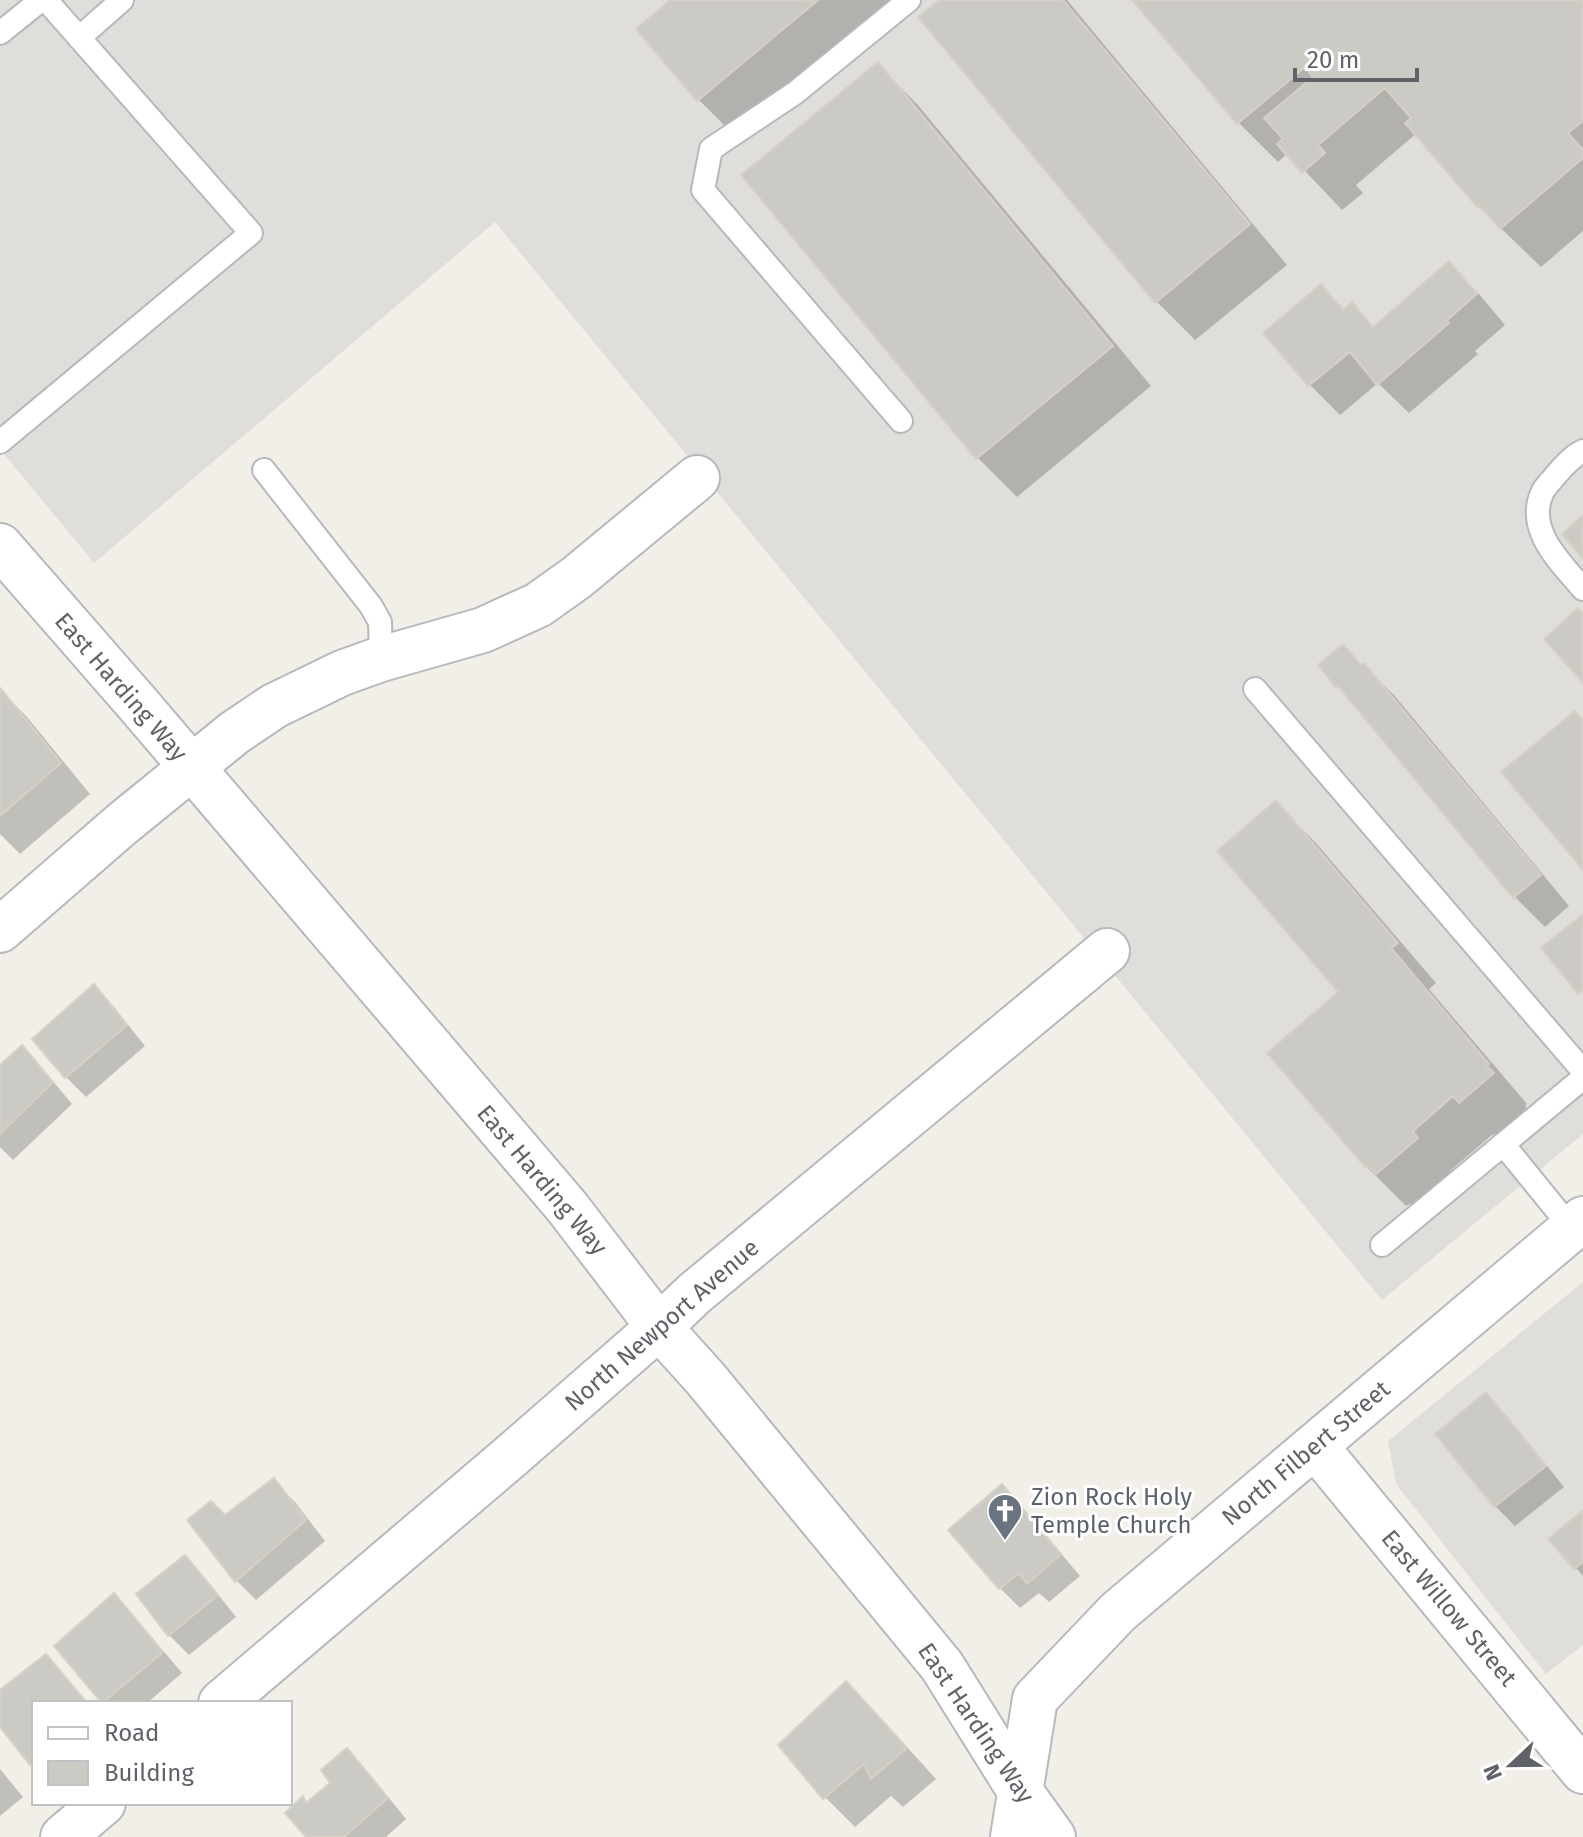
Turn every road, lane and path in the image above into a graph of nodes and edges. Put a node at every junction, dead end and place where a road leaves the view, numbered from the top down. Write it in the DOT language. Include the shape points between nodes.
graph roads {
  1 [pos="43,0"];
  2 [pos="122,0"];
  3 [pos="909,0"];
  4 [pos="0,33"];
  5 [pos="79,38"];
  6 [pos="901,421"];
  7 [pos="0,442"];
  8 [pos="1583,451"];
  9 [pos="264,470"];
  10 [pos="697,478"];
  11 [pos="0,546"];
  12 [pos="1583,589"];
  13 [pos="381,659"];
  14 [pos="1255,689"];
  15 [pos="191,768"];
  16 [pos="0,930"];
  17 [pos="1107,951"];
  18 [pos="1583,1071"];
  19 [pos="1583,1078"];
  20 [pos="1503,1144"];
  21 [pos="1578,1224"];
  22 [pos="1382,1245"];
  23 [pos="659,1327"];
  24 [pos="1315,1446"];
  25 [pos="223,1701"];
  26 [pos="1583,1771"];
  27 [pos="1020,1791"];
  28 [pos="101,1805"];
  29 [pos="63,1837"];
  30 [pos="1013,1837"];
  31 [pos="1053,1837"];
  1 -- 4 [label="lane"];
  1 -- 5 [label="lane"];
  2 -- 5 [label="lane"];
  3 -- 6 [label="lane" via="795,93 711,149 703,190"];
  5 -- 7 [label="lane" via="251,233"];
  8 -- 12 [label="lane" via="1543,491 1538,511 1550,549"];
  9 -- 13 [label="lane" via="371,606 380,622"];
  10 -- 13 [label="street" via="538,605 483,630"];
  11 -- 15 [label="street, East Harding Way"];
  13 -- 15 [label="street" via="274,706"];
  14 -- 18 [label="lane"];
  15 -- 16 [label="street"];
  15 -- 23 [label="street, East Harding Way" via="567,1207"];
  17 -- 23 [label="street, North Newport Avenue"];
  19 -- 20 [label="lane"];
  20 -- 21 [label="lane"];
  20 -- 22 [label="lane"];
  21 -- 24 [label="street, North Filbert Street"];
  23 -- 25 [label="street, North Newport Avenue"];
  23 -- 27 [label="street, East Harding Way" via="942,1666"];
  24 -- 26 [label="street, East Willow Street"];
  24 -- 27 [label="street, North Filbert Street" via="1118,1612 1035,1699"];
  27 -- 30 [label="street, North Filbert Street"];
  27 -- 31 [label="street, East Harding Way"];
  28 -- 29 [label="street"];
}
